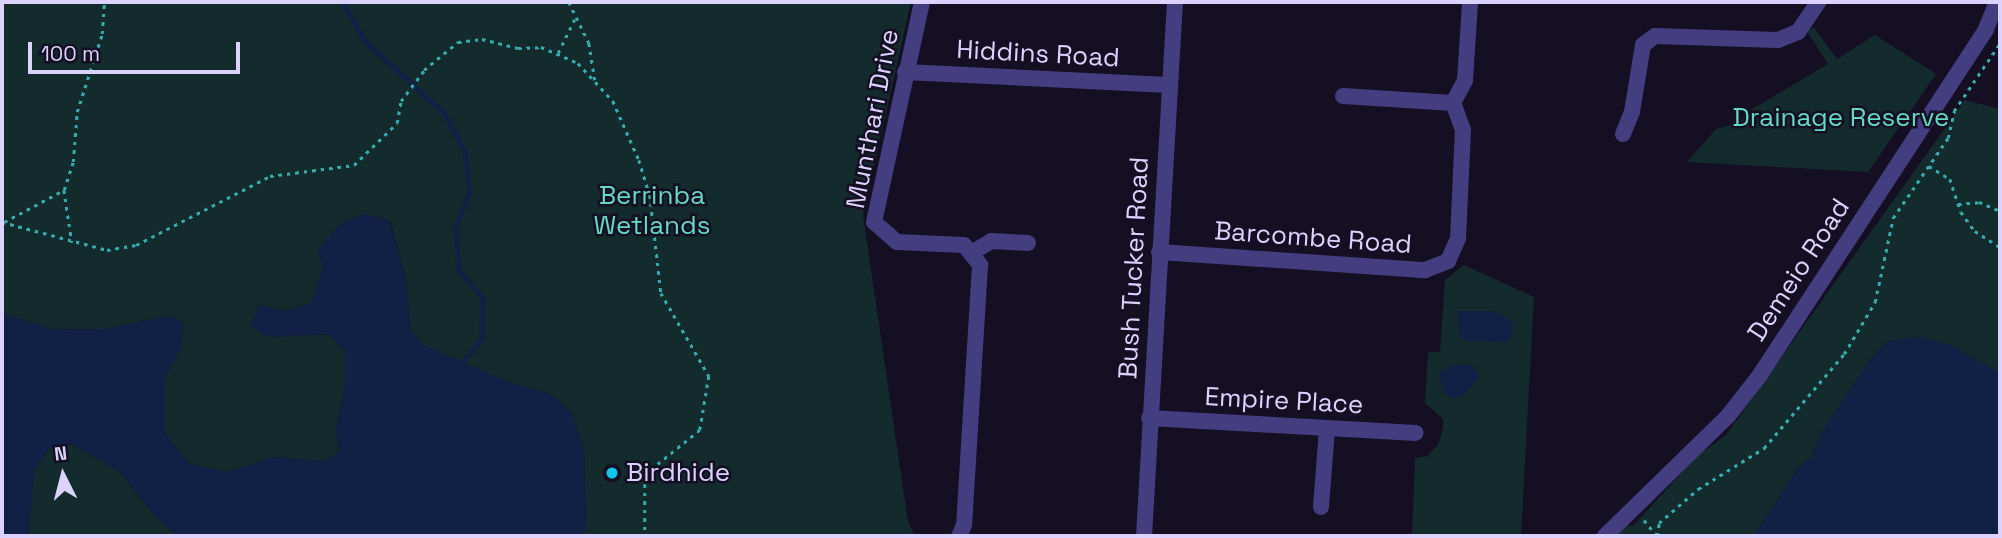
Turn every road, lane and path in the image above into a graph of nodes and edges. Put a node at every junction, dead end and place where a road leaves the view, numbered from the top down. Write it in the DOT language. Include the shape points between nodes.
graph roads {
  1 [pos="104,2"];
  2 [pos="569,2"];
  3 [pos="922,2"];
  4 [pos="1175,2"];
  5 [pos="1471,2"];
  6 [pos="1818,2"];
  7 [pos="1997,2"];
  8 [pos="575,18"];
  9 [pos="2000,43"];
  10 [pos="558,54"];
  11 [pos="905,72"];
  12 [pos="595,82"];
  13 [pos="1169,85"];
  14 [pos="1343,96"];
  15 [pos="1453,103"];
  16 [pos="1623,134"];
  17 [pos="1929,166"];
  18 [pos="64,190"];
  19 [pos="1958,204"];
  20 [pos="2000,211"];
  21 [pos="3,222"];
  22 [pos="72,242"];
  23 [pos="1028,243"];
  24 [pos="2000,247"];
  25 [pos="973,252"];
  26 [pos="1159,252"];
  27 [pos="1149,418"];
  28 [pos="1327,429"];
  29 [pos="1416,433"];
  30 [pos="1321,508"];
  31 [pos="1632,509"];
  32 [pos="645,536"];
  33 [pos="959,536"];
  34 [pos="1144,536"];
  35 [pos="1605,536"];
  36 [pos="1657,536"];
  1 -- 18 [label="path" via="102,34 77,112 73,162"];
  2 -- 8 [label="path"];
  3 -- 11 [label="street, Munthari Drive"];
  4 -- 13 [label="street, Bush Tucker Road"];
  5 -- 15 [label="street" via="1465,80"];
  6 -- 16 [label="street" via="1798,32 1778,40 1655,36 1643,45 1632,112"];
  7 -- 31 [label="street, Demeio Road" via="1986,29 1760,375 1728,416"];
  8 -- 10 [label="path"];
  8 -- 12 [label="path" via="589,43"];
  9 -- 17 [label="path" via="1954,111 1948,138"];
  10 -- 12 [label="path" via="578,63"];
  10 -- 22 [label="path" via="541,47 518,48 482,39 458,42 424,70 401,101 397,122 354,165 270,176 136,245 107,250"];
  11 -- 13 [label="street, Hiddins Road"];
  11 -- 25 [label="street, Munthari Drive" via="874,222 897,242 964,245"];
  12 -- 32 [label="path" via="613,101 650,195 661,293 709,376 700,430 651,470 645,484"];
  13 -- 26 [label="street, Bush Tucker Road"];
  14 -- 15 [label="street"];
  15 -- 26 [label="street, Barcombe Road" via="1463,130 1458,239 1448,261 1425,270"];
  17 -- 19 [label="path" via="1950,179"];
  17 -- 36 [label="path" via="1893,218 1875,302 1844,354 1764,448 1698,489 1659,523"];
  18 -- 21 [label="path"];
  18 -- 22 [label="path"];
  19 -- 20 [label="path" via="1979,202"];
  19 -- 24 [label="path" via="1975,231"];
  21 -- 22 [label="path"];
  23 -- 25 [label="street" via="991,241"];
  25 -- 33 [label="street" via="980,265 964,525"];
  26 -- 27 [label="street, Bush Tucker Road"];
  27 -- 28 [label="street, Empire Place"];
  27 -- 34 [label="street, Bush Tucker Road"];
  28 -- 29 [label="street, Empire Place"];
  28 -- 30 [label="street"];
  31 -- 35 [label="street, Demeio Road"];
  31 -- 36 [label="path"];
}
